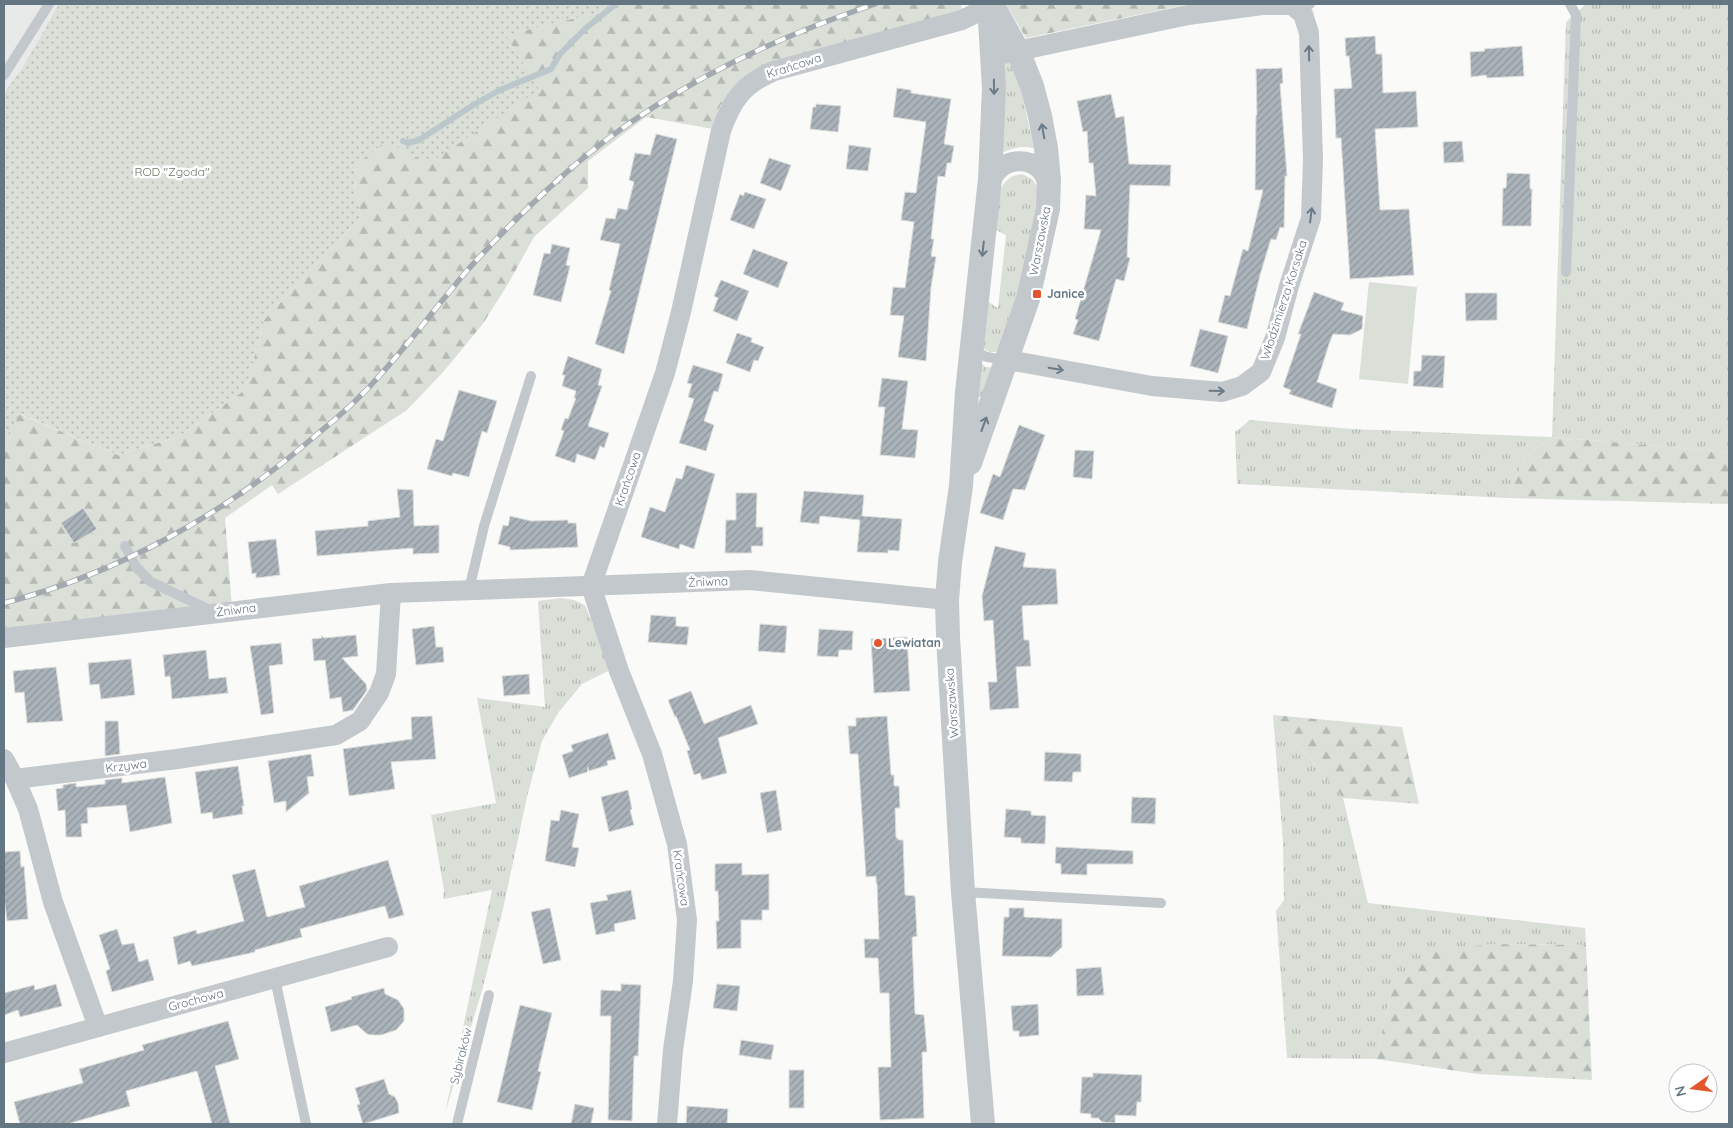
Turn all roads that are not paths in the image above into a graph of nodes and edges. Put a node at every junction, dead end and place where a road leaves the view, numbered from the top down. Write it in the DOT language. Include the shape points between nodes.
graph roads {
  1 [pos="49,4"];
  2 [pos="985,4"];
  3 [pos="991,4"];
  4 [pos="1301,4"];
  5 [pos="1570,4"];
  6 [pos="1018,51"];
  7 [pos="993,56"];
  8 [pos="4,76"];
  9 [pos="989,190"];
  10 [pos="1049,194"];
  11 [pos="1566,272"];
  12 [pos="973,339"];
  13 [pos="1008,360"];
  14 [pos="531,376"];
  15 [pos="962,486"];
  16 [pos="125,546"];
  17 [pos="591,586"];
  18 [pos="468,590"];
  19 [pos="391,593"];
  20 [pos="947,600"];
  21 [pos="216,612"];
  22 [pos="4,638"];
  23 [pos="4,759"];
  24 [pos="15,779"];
  25 [pos="963,892"];
  26 [pos="1161,903"];
  27 [pos="388,947"];
  28 [pos="274,979"];
  29 [pos="489,995"];
  30 [pos="98,1027"];
  31 [pos="4,1053"];
  32 [pos="306,1124"];
  33 [pos="457,1124"];
  34 [pos="667,1124"];
  35 [pos="983,1124"];
  1 -- 8 [label="lane"];
  2 -- 17 [label="street, Krańcowa" via="978,12 962,20 774,70 742,90 733,103 721,131 665,373"];
  3 -- 6 [label="street, Warszawska"];
  3 -- 7 [label="street, Warszawska"];
  4 -- 6 [label="street, Włodzimierza Korsaka" via="1262,5 1188,15"];
  13 -- 4 [label="street, Włodzimierza Korsaka, one-way" via="1152,386 1222,392 1242,386 1261,372 1275,338 1311,218 1313,159 1309,33"];
  5 -- 11 [label="lane" via="1576,14"];
  6 -- 7 [label="street, Włodzimierza Korsaka"];
  10 -- 6 [label="street, Warszawska, one-way" via="1040,116"];
  7 -- 9 [label="street, Warszawska, one-way"];
  9 -- 10 [label="street, Warszawska" via="990,182 999,169 1020,161 1042,171"];
  9 -- 12 [label="street, Warszawska, one-way"];
  10 -- 13 [label="street, Warszawska" via="1028,299"];
  12 -- 13 [label="lane" via="979,354"];
  12 -- 15 [label="street, Warszawska"];
  15 -- 13 [label="street, Warszawska, one-way"];
  14 -- 18 [label="lane" via="484,526"];
  15 -- 20 [label="street, Warszawska"];
  16 -- 21 [label="lane" via="136,567 151,582"];
  17 -- 18 [label="street, Żniwna"];
  17 -- 20 [label="street, Żniwna" via="750,580"];
  17 -- 34 [label="street, Krańcowa" via="619,671 652,754 676,844 687,920"];
  18 -- 19 [label="street, Żniwna"];
  19 -- 21 [label="street, Żniwna"];
  19 -- 24 [label="street, Krzywa" via="386,674 379,693 360,721 336,735 177,760"];
  20 -- 25 [label="street, Warszawska"];
  21 -- 22 [label="street, Żniwna"];
  23 -- 24 [label="street"];
  24 -- 30 [label="street" via="28,809 53,902"];
  25 -- 26 [label="lane"];
  25 -- 35 [label="street, Warszawska"];
  27 -- 28 [label="street, Grochowa"];
  28 -- 30 [label="street, Grochowa"];
  28 -- 32 [label="lane"];
  29 -- 33 [label="lane, Sybiraków"];
  30 -- 31 [label="street, Grochowa"];
}
